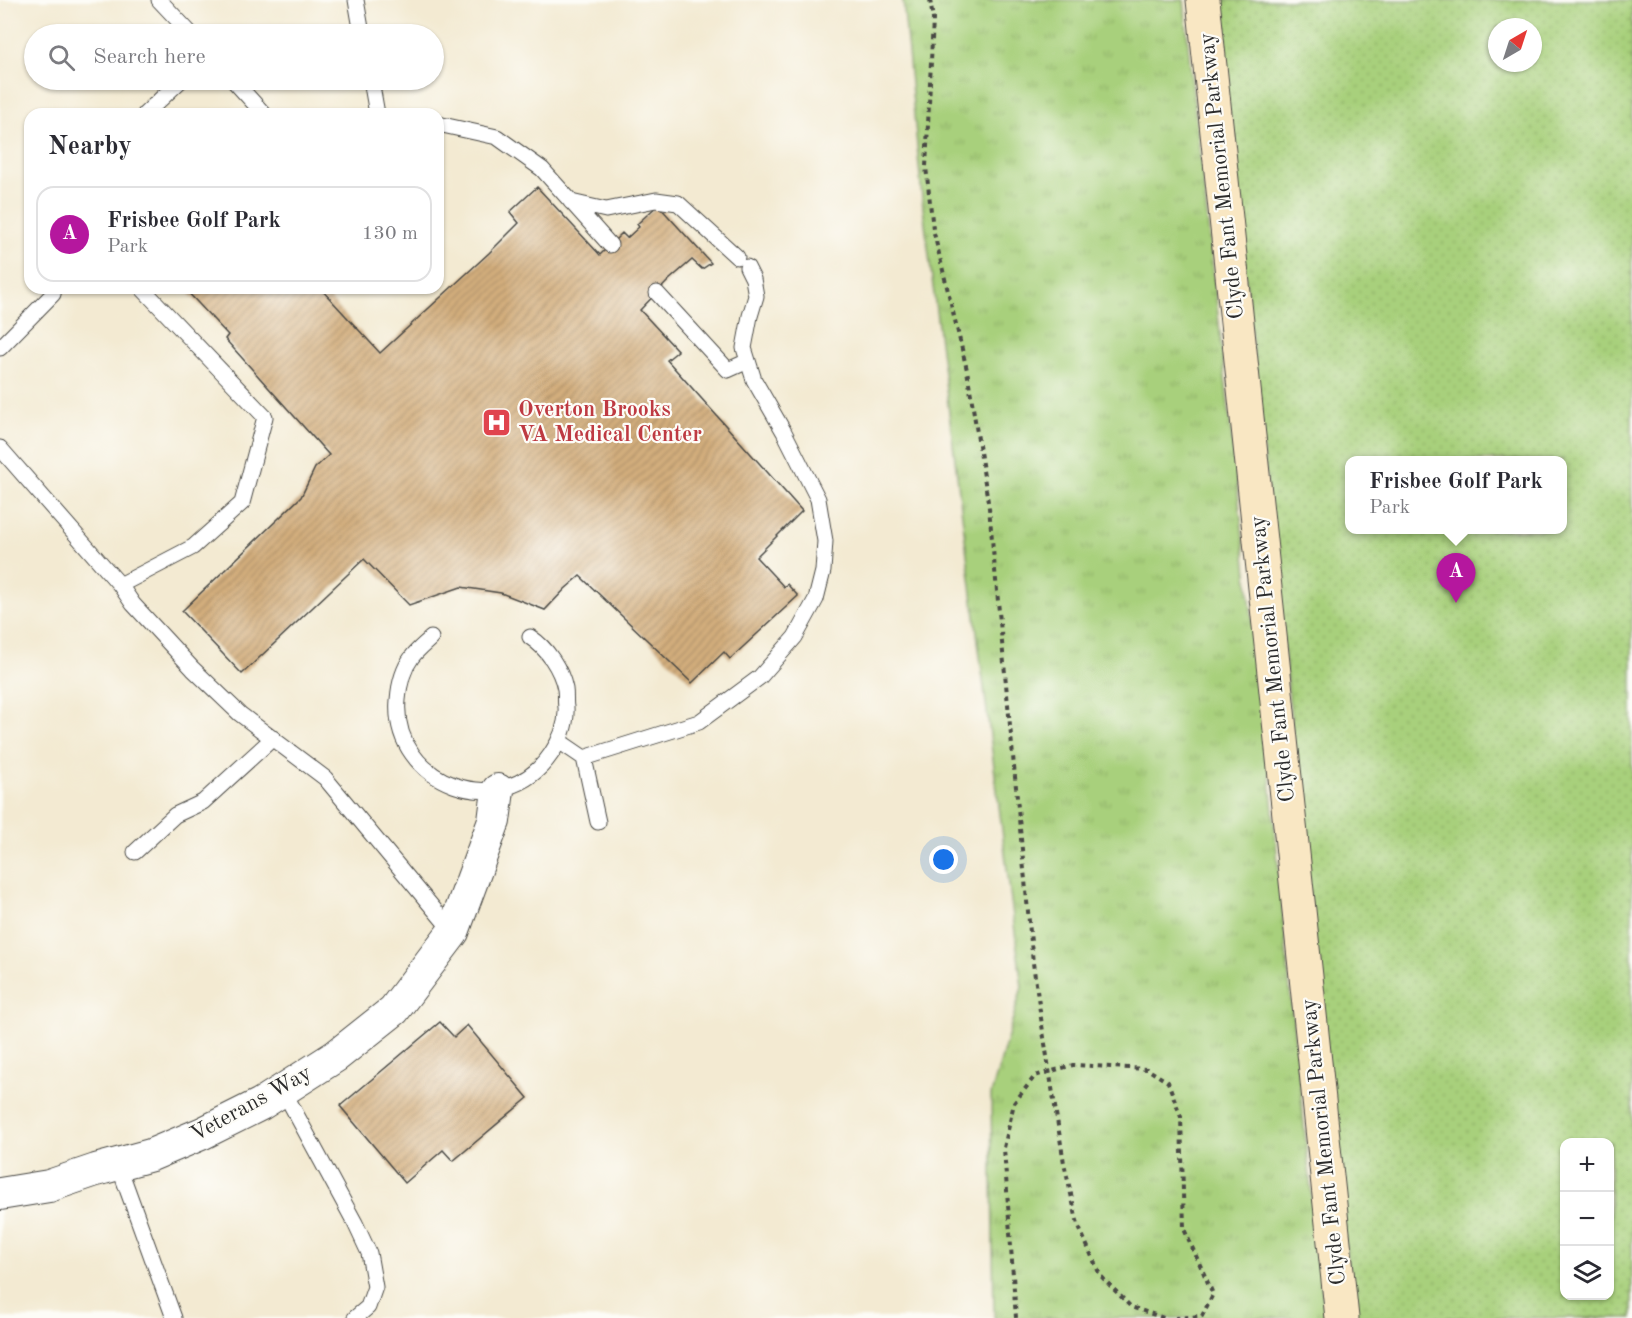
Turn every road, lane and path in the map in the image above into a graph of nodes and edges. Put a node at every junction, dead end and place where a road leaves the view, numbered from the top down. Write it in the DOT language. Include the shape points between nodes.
graph roads {
  1 [pos="159,0"];
  2 [pos="356,0"];
  3 [pos="930,0"];
  4 [pos="1203,0"];
  5 [pos="182,24"];
  6 [pos="360,24"];
  7 [pos="170,90"];
  8 [pos="241,90"];
  9 [pos="373,90"];
  10 [pos="151,108"];
  11 [pos="258,108"];
  12 [pos="376,108"];
  13 [pos="444,125"];
  14 [pos="571,202"];
  15 [pos="610,245"];
  16 [pos="657,292"];
  17 [pos="53,294"];
  18 [pos="148,294"];
  19 [pos="0,348"];
  20 [pos="748,361"];
  21 [pos="0,448"];
  22 [pos="120,585"];
  23 [pos="530,637"];
  24 [pos="431,638"];
  25 [pos="273,738"];
  26 [pos="559,741"];
  27 [pos="584,758"];
  28 [pos="498,790"];
  29 [pos="598,822"];
  30 [pos="135,852"];
  31 [pos="453,932"];
  32 [pos="283,1090"];
  33 [pos="118,1164"];
  34 [pos="0,1194"];
  35 [pos="174,1318"];
  36 [pos="355,1318"];
  37 [pos="1016,1318"];
  38 [pos="1164,1318"];
  39 [pos="1176,1318"];
  40 [pos="1342,1318"];
  1 -- 5 [label="lane"];
  2 -- 6 [label="lane"];
  3 -- 38 [label="path, bridge" via="933,19 926,167 933,230 968,370 989,508 1033,963 1064,1163 1078,1226 1100,1275 1131,1307"];
  4 -- 40 [label="main road, Clyde Fant Memorial Parkway"];
  7 -- 10 [label="lane"];
  8 -- 11 [label="lane"];
  9 -- 12 [label="lane"];
  13 -- 14 [label="lane" via="497,137 542,170"];
  14 -- 15 [label="lane"];
  14 -- 20 [label="lane" via="606,210 656,200 678,203 742,262 753,279 756,296 744,348"];
  16 -- 20 [label="lane" via="728,370"];
  17 -- 19 [label="lane"];
  18 -- 22 [label="lane" via="265,417 242,503 193,547"];
  20 -- 27 [label="lane" via="754,380 818,499 825,541 824,571 816,599 795,637 760,677 699,722"];
  21 -- 22 [label="lane"];
  22 -- 25 [label="lane" via="193,669 240,714"];
  23 -- 26 [label="lane" via="555,663 565,688 566,715"];
  24 -- 28 [label="lane" via="411,658 399,685 397,713 404,741 421,765 444,782 470,790"];
  25 -- 30 [label="lane" via="203,802 175,815"];
  25 -- 31 [label="lane" via="325,778"];
  26 -- 27 [label="lane"];
  26 -- 28 [label="lane" via="544,764 523,780"];
  27 -- 29 [label="lane"];
  28 -- 31 [label="street, Veterans Way" via="494,821"];
  31 -- 32 [label="street, Veterans Way" via="393,1010 336,1056"];
  32 -- 33 [label="street, Veterans Way" via="203,1133"];
  32 -- 36 [label="lane" via="369,1253 375,1287 368,1307"];
  33 -- 34 [label="street, Veterans Way" via="49,1186"];
  33 -- 35 [label="lane"];
  37 -- 39 [label="path" via="1004,1148 1014,1103 1035,1077 1073,1065 1147,1070 1168,1082 1181,1117 1184,1229 1213,1294 1202,1316"];
}
